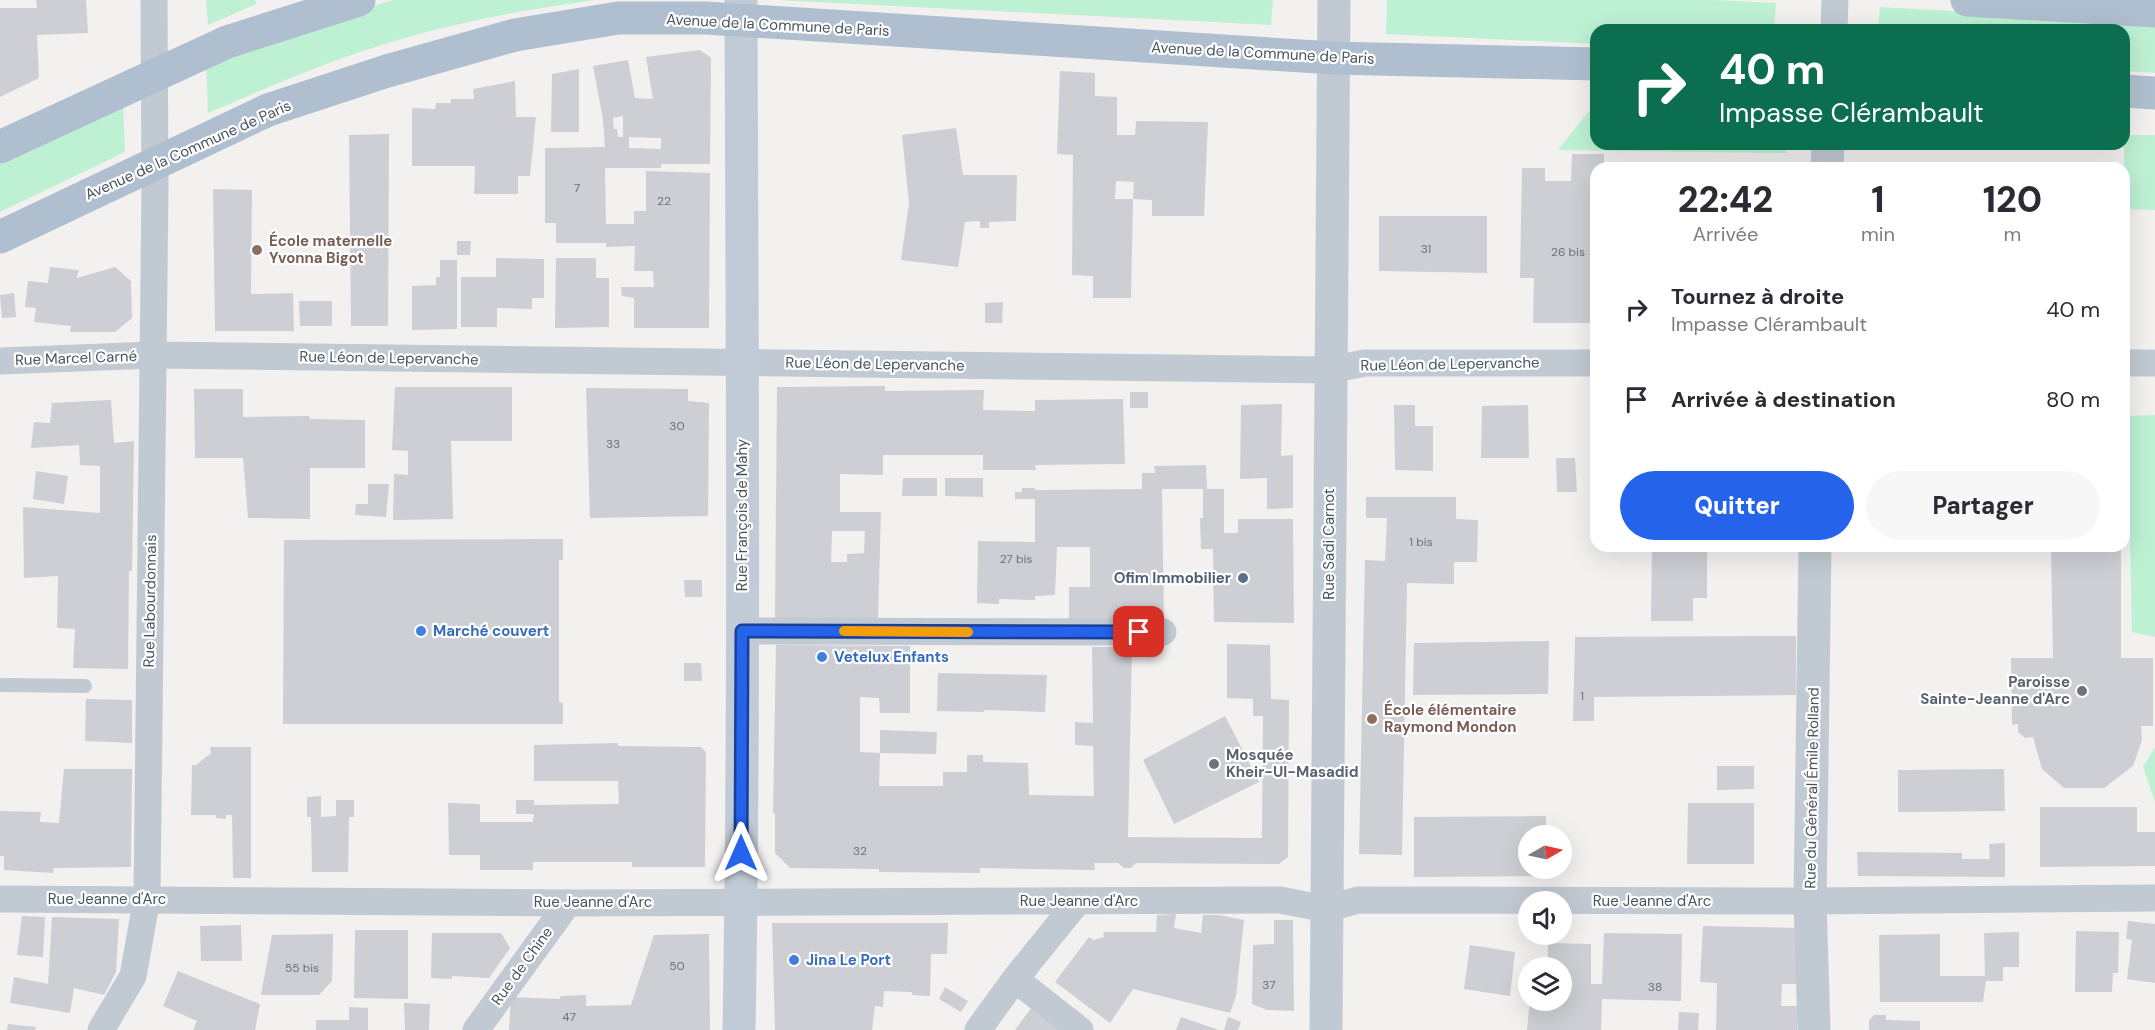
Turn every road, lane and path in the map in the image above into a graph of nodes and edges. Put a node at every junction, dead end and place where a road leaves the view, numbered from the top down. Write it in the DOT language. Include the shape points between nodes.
graph roads {
  1 [pos="154,0"];
  2 [pos="360,0"];
  3 [pos="1334,0"];
  4 [pos="1835,0"];
  5 [pos="1967,0"];
  6 [pos="741,10"];
  7 [pos="2155,11"];
  8 [pos="1834,24"];
  9 [pos="1334,58"];
  10 [pos="1590,64"];
  11 [pos="155,77"];
  12 [pos="2130,91"];
  13 [pos="2155,93"];
  14 [pos="0,147"];
  15 [pos="155,162"];
  16 [pos="0,237"];
  17 [pos="153,355"];
  18 [pos="0,361"];
  19 [pos="742,362"];
  20 [pos="1590,363"];
  21 [pos="2130,363"];
  22 [pos="2155,363"];
  23 [pos="1330,370"];
  24 [pos="1815,552"];
  25 [pos="742,631"];
  26 [pos="1163,632"];
  27 [pos="0,684"];
  28 [pos="85,686"];
  29 [pos="147,898"];
  30 [pos="2155,898"];
  31 [pos="0,899"];
  32 [pos="741,901"];
  33 [pos="1078,901"];
  34 [pos="1810,901"];
  35 [pos="568,903"];
  36 [pos="1326,909"];
  37 [pos="1015,980"];
  38 [pos="101,1030"];
  39 [pos="476,1030"];
  40 [pos="739,1030"];
  41 [pos="978,1030"];
  42 [pos="1080,1030"];
  43 [pos="1326,1030"];
  44 [pos="1814,1030"];
  1 -- 11 [label="street, Rue Labourdonnais"];
  2 -- 11 [label="main road" via="227,42"];
  3 -- 9 [label="street, Rue Sadi Carnot"];
  4 -- 8 [label="street"];
  5 -- 7 [label="main road"];
  6 -- 9 [label="main road, Avenue de la Commune de Paris"];
  6 -- 15 [label="main road, Avenue de la Commune de Paris" via="706,18 618,18 514,35 268,110"];
  6 -- 19 [label="main road, Rue François de Mahy"];
  9 -- 10 [label="main road, Avenue de la Commune de Paris"];
  9 -- 23 [label="street, Rue Sadi Carnot"];
  11 -- 14 [label="main road"];
  11 -- 15 [label="street, Rue Labourdonnais"];
  12 -- 13 [label="main road"];
  15 -- 16 [label="main road, Avenue de la Commune de Paris"];
  15 -- 17 [label="street, Rue Labourdonnais"];
  17 -- 18 [label="street, Rue Marcel Carné"];
  17 -- 19 [label="street, Rue Léon de Lepervanche"];
  17 -- 29 [label="street, Rue Labourdonnais"];
  19 -- 23 [label="street, Rue Léon de Lepervanche"];
  19 -- 25 [label="main road, Rue François de Mahy"];
  20 -- 23 [label="street, Rue Léon de Lepervanche" via="1365,363"];
  21 -- 22 [label="street"];
  23 -- 36 [label="street, Rue Sadi Carnot"];
  24 -- 34 [label="street, Rue du Général Émile Rolland"];
  25 -- 26 [label="street"];
  25 -- 32 [label="main road, Rue François de Mahy"];
  27 -- 28 [label="lane"];
  29 -- 31 [label="street, Rue Jeanne d'Arc"];
  29 -- 35 [label="street, Rue Jeanne d'Arc"];
  29 -- 38 [label="street, Rue Labourdonnais" via="133,976"];
  30 -- 34 [label="street, Rue Jeanne d'Arc"];
  32 -- 33 [label="street, Rue Jeanne d'Arc"];
  32 -- 35 [label="street, Rue Jeanne d'Arc"];
  32 -- 40 [label="main road, Rue François de Mahy"];
  33 -- 36 [label="street, Rue Jeanne d'Arc" via="1281,900"];
  33 -- 37 [label="street"];
  34 -- 36 [label="street, Rue Jeanne d'Arc" via="1358,900"];
  34 -- 44 [label="street, Rue du Général Émile Rolland"];
  35 -- 39 [label="street, Rue de Chine"];
  36 -- 43 [label="street, Rue Sadi Carnot"];
  37 -- 41 [label="street"];
  37 -- 42 [label="street"];
}
